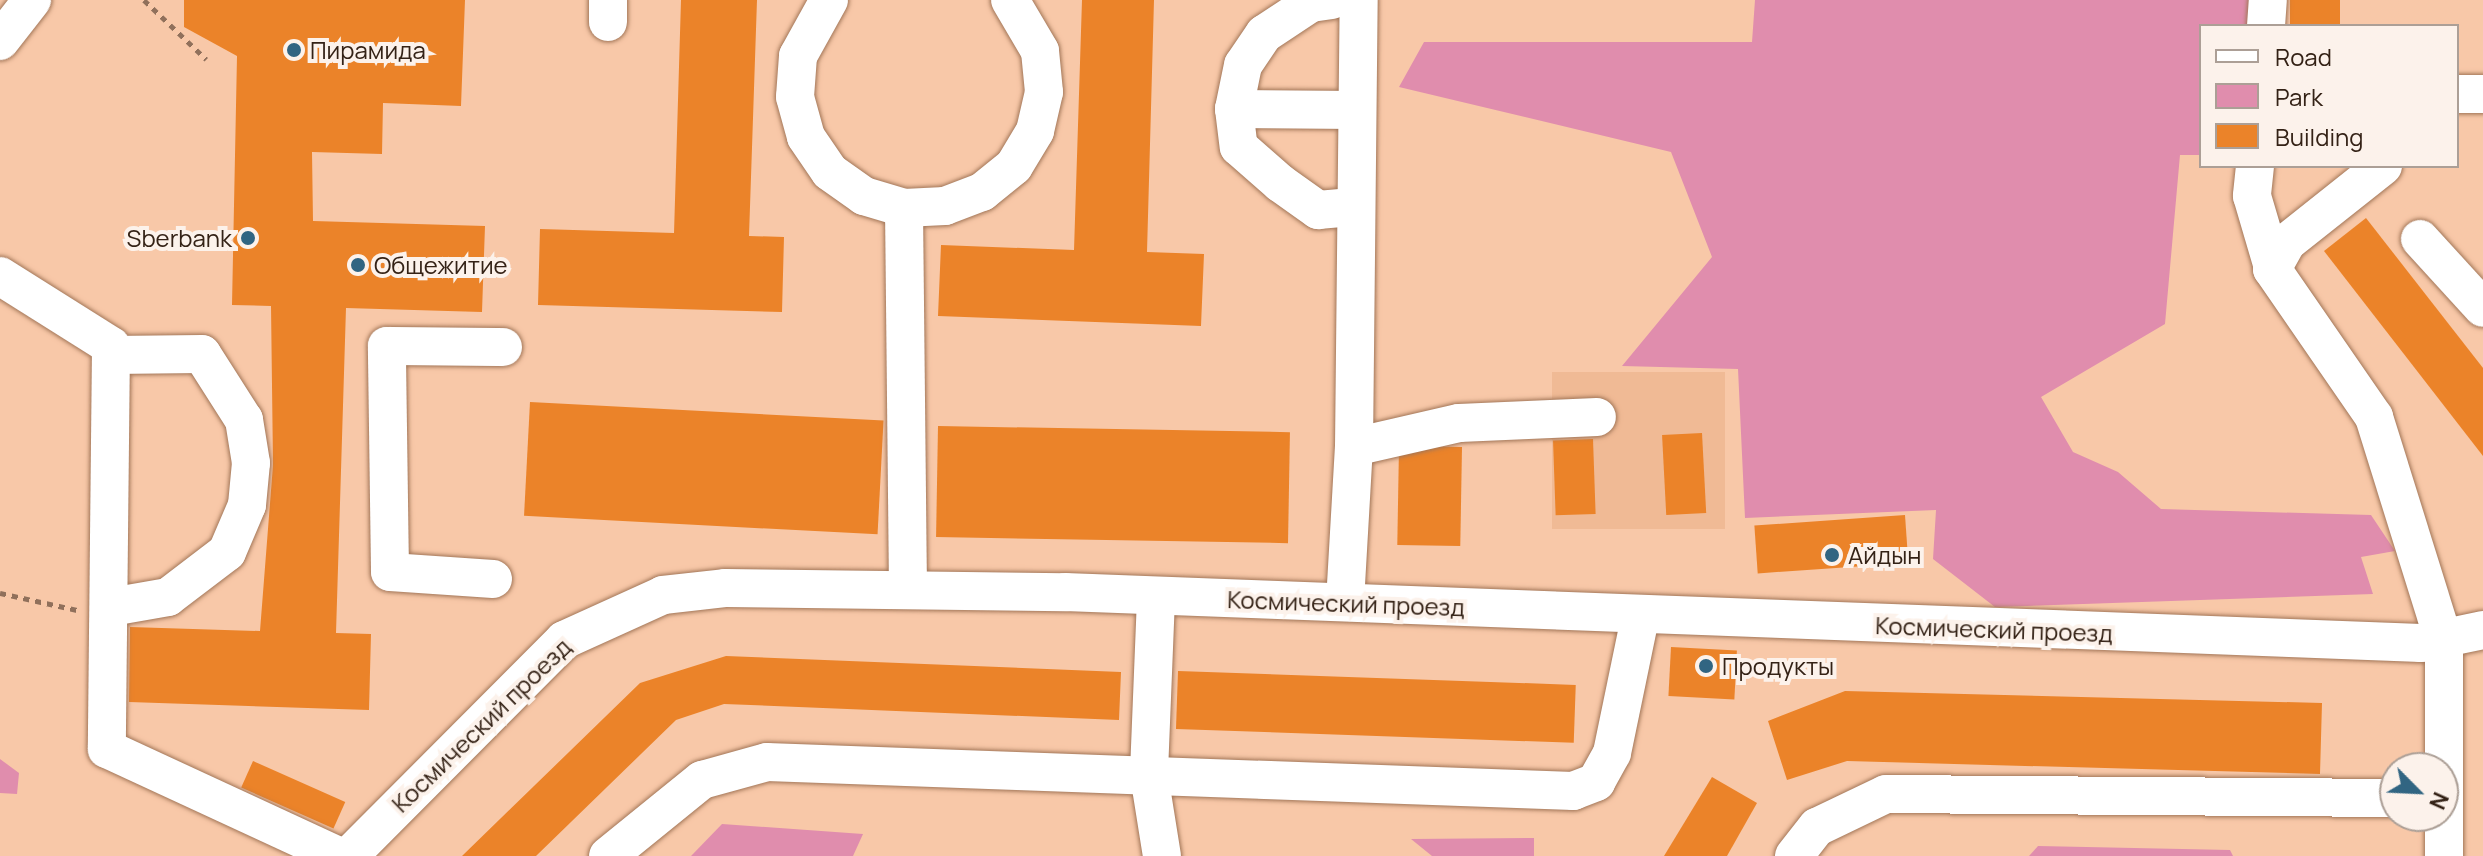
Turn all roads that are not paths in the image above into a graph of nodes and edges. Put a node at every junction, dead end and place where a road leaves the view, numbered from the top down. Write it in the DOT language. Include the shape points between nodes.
graph roads {
  1 [pos="32,0"];
  2 [pos="829,0"];
  3 [pos="1010,0"];
  4 [pos="1332,0"];
  5 [pos="1359,0"];
  6 [pos="2268,0"];
  7 [pos="2266,24"];
  8 [pos="0,41"];
  9 [pos="2459,94"];
  10 [pos="2483,94"];
  11 [pos="1234,109"];
  12 [pos="1357,110"];
  13 [pos="2255,168"];
  14 [pos="2380,168"];
  15 [pos="1355,207"];
  16 [pos="904,208"];
  17 [pos="2420,239"];
  18 [pos="2272,264"];
  19 [pos="0,276"];
  20 [pos="2483,308"];
  21 [pos="503,347"];
  22 [pos="111,355"];
  23 [pos="1597,417"];
  24 [pos="1354,447"];
  25 [pos="493,579"];
  26 [pos="908,588"];
  27 [pos="1156,598"];
  28 [pos="1345,602"];
  29 [pos="111,607"];
  30 [pos="1640,618"];
  31 [pos="2483,630"];
  32 [pos="2444,642"];
  33 [pos="2444,752"];
  34 [pos="1149,775"];
  35 [pos="2379,798"];
  36 [pos="2444,832"];
  37 [pos="339,856"];
  38 [pos="349,856"];
  39 [pos="608,856"];
  40 [pos="1162,856"];
  41 [pos="1794,856"];
  42 [pos="2444,856"];
  1 -- 8 [label="street"];
  2 -- 16 [label="street" via="798,56 795,97 806,137 830,172 864,196"];
  3 -- 16 [label="street" via="1040,51 1044,92 1035,131 1014,166 982,192 945,206"];
  4 -- 11 [label="street" via="1311,3 1264,34 1243,65"];
  5 -- 12 [label="street"];
  6 -- 7 [label="street"];
  9 -- 10 [label="street"];
  11 -- 12 [label="street"];
  11 -- 15 [label="street" via="1239,147 1280,183 1318,210"];
  12 -- 15 [label="street"];
  13 -- 18 [label="street" via="2252,196"];
  14 -- 18 [label="street" via="2287,242"];
  15 -- 24 [label="street"];
  16 -- 26 [label="street"];
  17 -- 20 [label="street"];
  18 -- 32 [label="street" via="2277,286 2338,357 2374,417"];
  19 -- 22 [label="street" via="111,346"];
  21 -- 25 [label="street" via="387,346 390,572"];
  22 -- 29 [label="street"];
  22 -- 29 [label="street" via="202,354 244,420 251,463 247,505 227,552 168,597"];
  23 -- 24 [label="street" via="1459,423"];
  24 -- 28 [label="street"];
  26 -- 27 [label="street, Космический проезд"];
  26 -- 38 [label="street, Космический проезд" via="725,588 663,595 606,616 564,640"];
  27 -- 28 [label="street, Космический проезд"];
  27 -- 34 [label="street"];
  28 -- 30 [label="street, Космический проезд"];
  29 -- 37 [label="street" via="107,749"];
  30 -- 32 [label="street, Космический проезд"];
  30 -- 34 [label="street" via="1612,753 1596,782 1573,791"];
  31 -- 32 [label="street, Космический проезд"];
  32 -- 33 [label="street"];
  34 -- 39 [label="street" via="767,762 702,780"];
  34 -- 40 [label="street"];
  35 -- 41 [label="street" via="1886,794 1817,827"];
  36 -- 42 [label="street"];
}
